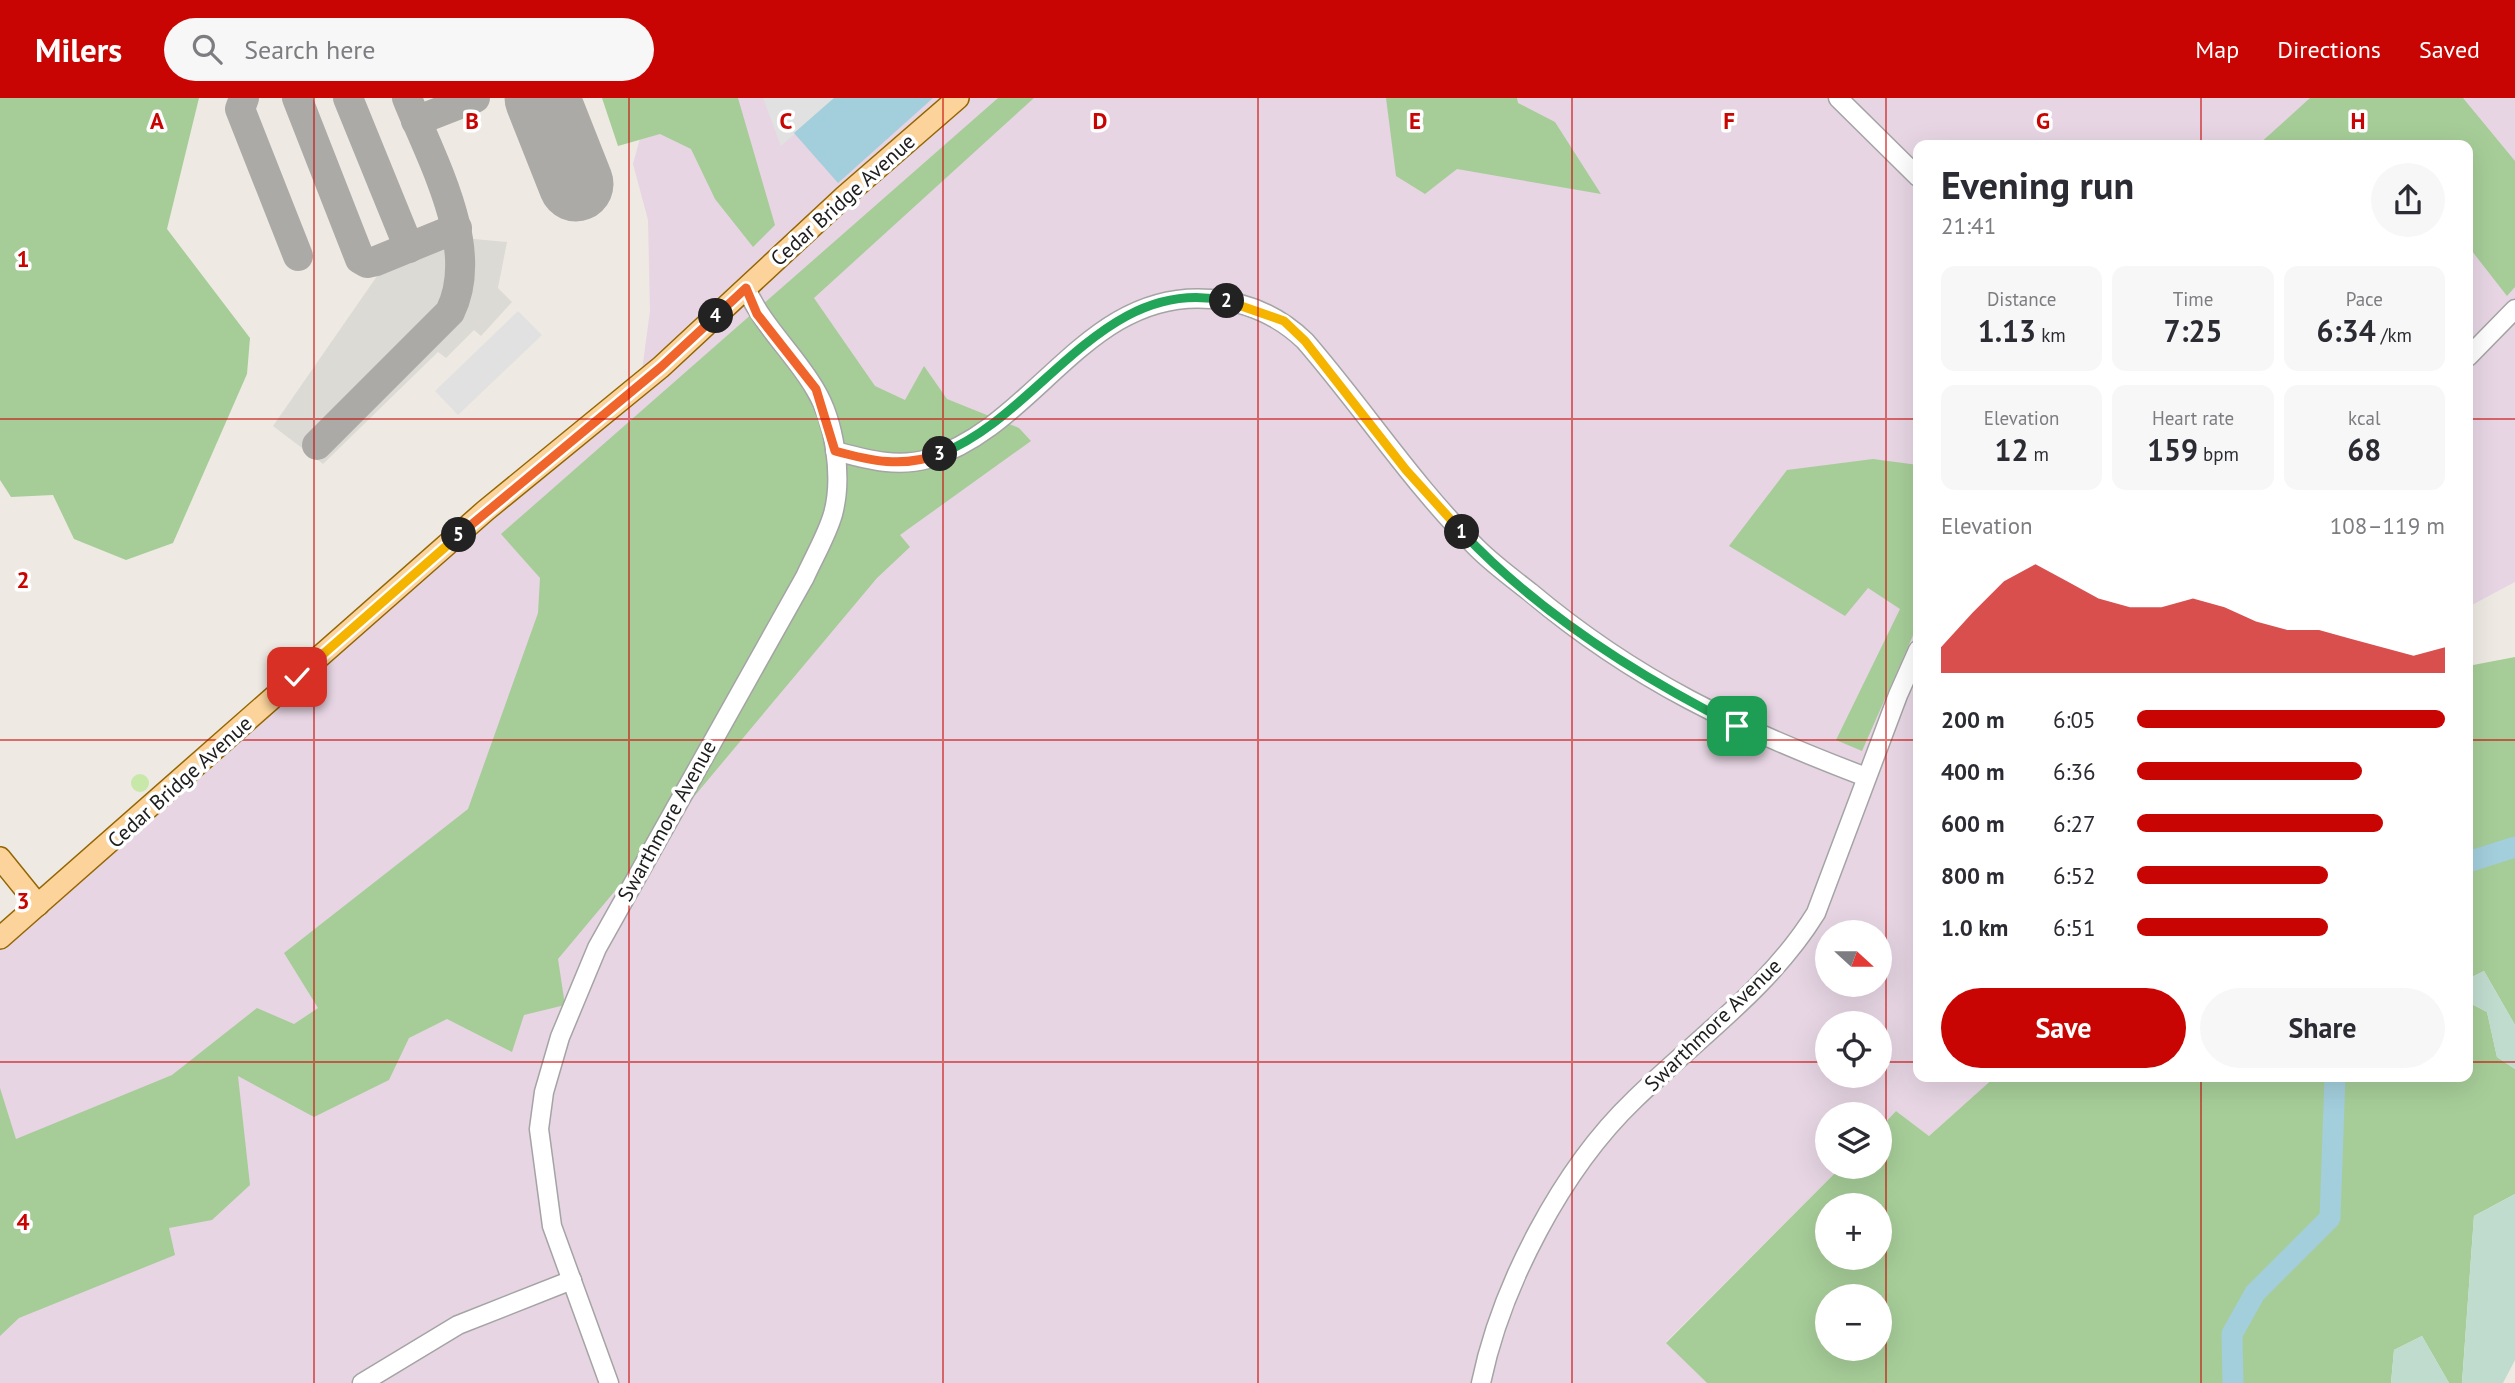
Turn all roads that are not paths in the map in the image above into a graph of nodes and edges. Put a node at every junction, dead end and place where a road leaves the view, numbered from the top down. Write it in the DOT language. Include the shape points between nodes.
graph roads {
  1 [pos="958,98"];
  2 [pos="1838,98"];
  3 [pos="1913,172"];
  4 [pos="746,288"];
  5 [pos="2515,309"];
  6 [pos="2473,352"];
  7 [pos="835,451"];
  8 [pos="1913,662"];
  9 [pos="1866,777"];
  10 [pos="0,858"];
  11 [pos="38,905"];
  12 [pos="0,938"];
  13 [pos="572,1280"];
  14 [pos="362,1383"];
  15 [pos="610,1383"];
  16 [pos="1481,1383"];
  1 -- 4 [label="main road, Cedar Bridge Avenue"];
  2 -- 3 [label="street"];
  4 -- 7 [label="street, Swarthmore Avenue" via="757,314 816,389"];
  4 -- 11 [label="main road, Cedar Bridge Avenue" via="661,367 485,511"];
  5 -- 6 [label="street"];
  7 -- 9 [label="street" via="876,462 927,459 975,437 1101,332 1137,309 1162,300 1194,297 1246,305 1284,321 1305,341 1448,517 1479,550 1570,626 1702,709"];
  7 -- 13 [label="street, Swarthmore Avenue" via="832,515 805,577 597,948 560,1037 539,1129 552,1226"];
  8 -- 9 [label="street, Swarthmore Avenue"];
  9 -- 16 [label="street, Swarthmore Avenue" via="1816,914 1798,942 1756,989 1633,1101 1562,1190 1525,1257"];
  10 -- 11 [label="main road"];
  11 -- 12 [label="main road, Cedar Bridge Avenue"];
  13 -- 14 [label="street" via="458,1325"];
  13 -- 15 [label="street, Swarthmore Avenue"];
}
